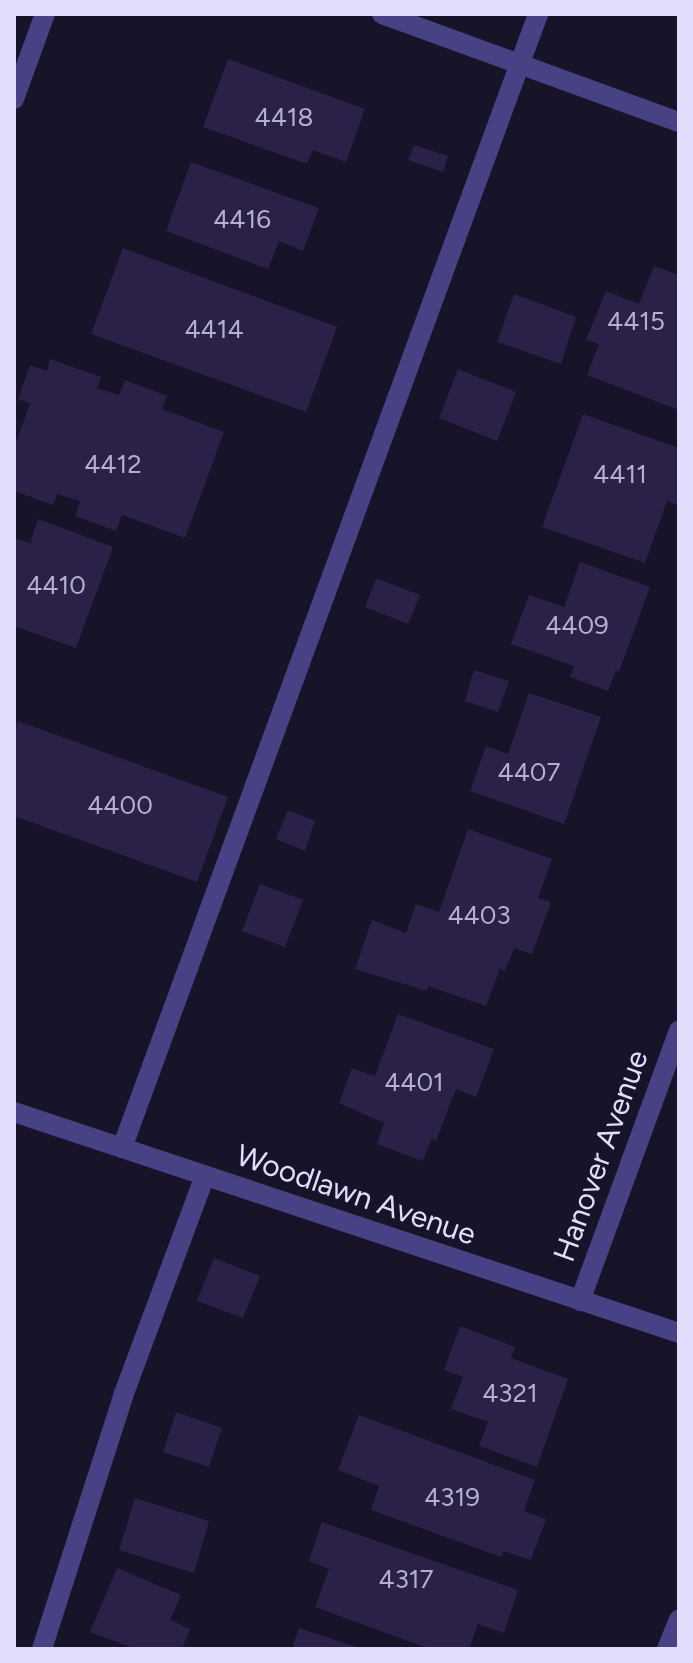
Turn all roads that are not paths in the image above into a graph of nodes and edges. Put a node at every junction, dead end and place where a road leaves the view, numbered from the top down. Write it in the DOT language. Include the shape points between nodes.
graph roads {
  1 [pos="45,14"];
  2 [pos="382,14"];
  3 [pos="538,14"];
  4 [pos="520,63"];
  5 [pos="14,99"];
  6 [pos="679,122"];
  7 [pos="679,1031"];
  8 [pos="14,1112"];
  9 [pos="122,1148"];
  10 [pos="205,1176"];
  11 [pos="580,1301"];
  12 [pos="679,1333"];
  13 [pos="679,1619"];
  14 [pos="42,1649"];
  15 [pos="667,1649"];
  1 -- 5 [label="street"];
  2 -- 4 [label="street"];
  3 -- 4 [label="street"];
  4 -- 6 [label="street"];
  4 -- 9 [label="street"];
  7 -- 11 [label="street, Hanover Avenue"];
  8 -- 9 [label="street, Woodlawn Avenue"];
  9 -- 10 [label="street, Woodlawn Avenue"];
  10 -- 11 [label="street, Woodlawn Avenue"];
  10 -- 14 [label="street" via="123,1396"];
  11 -- 12 [label="street, Woodlawn Avenue"];
  13 -- 15 [label="street"];
}
